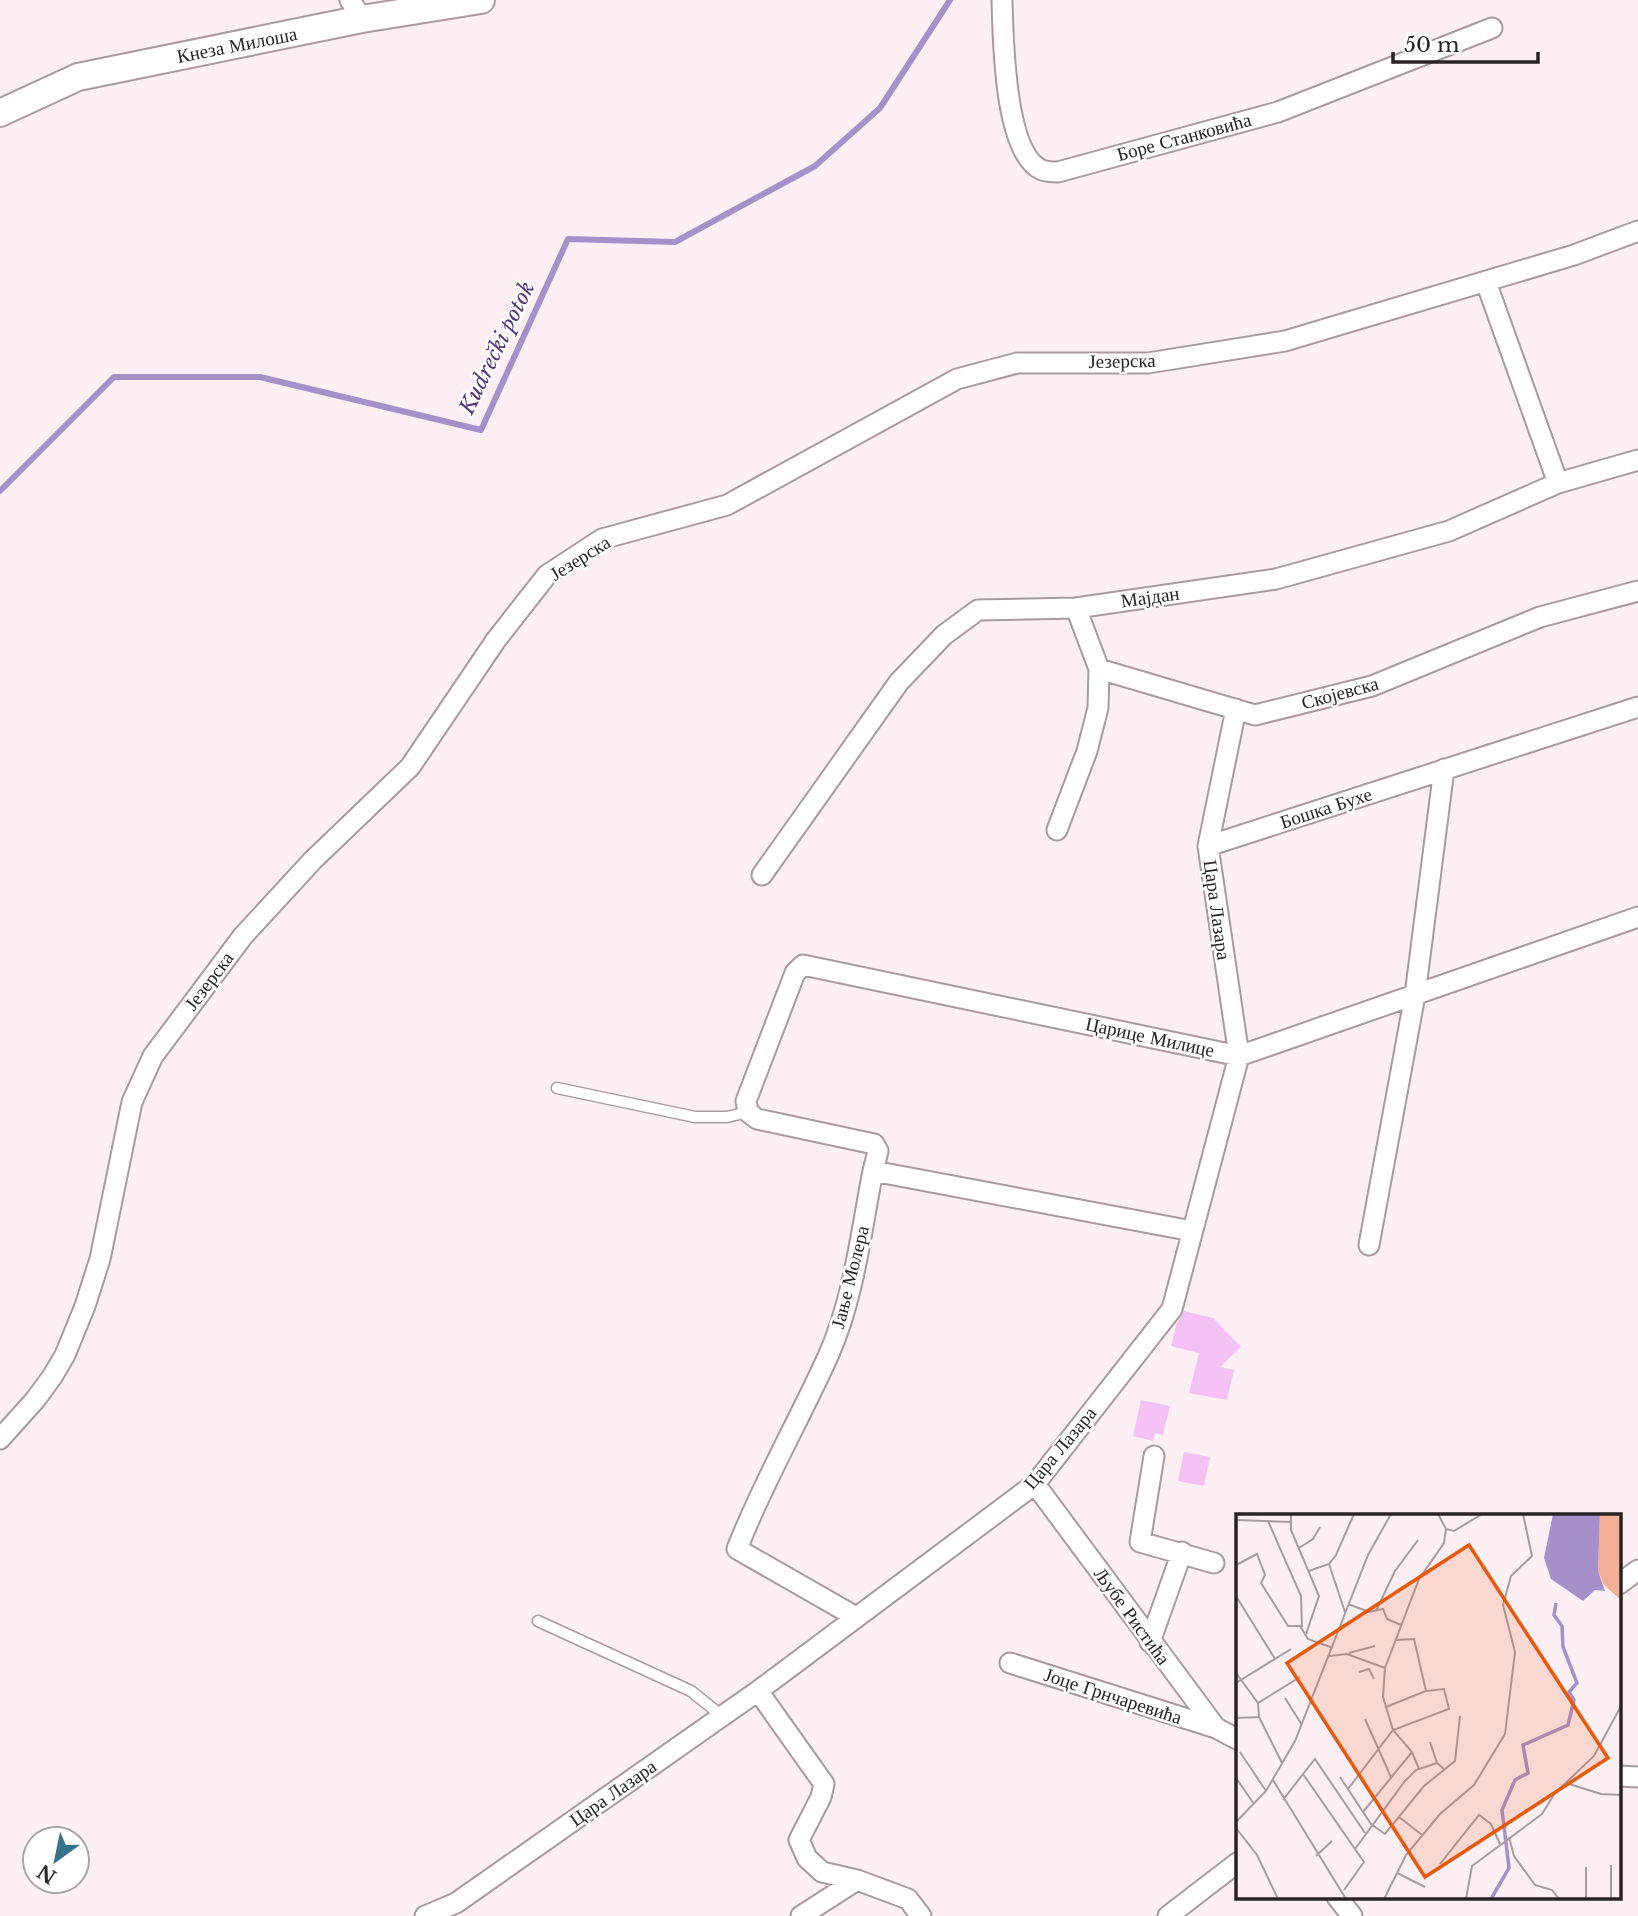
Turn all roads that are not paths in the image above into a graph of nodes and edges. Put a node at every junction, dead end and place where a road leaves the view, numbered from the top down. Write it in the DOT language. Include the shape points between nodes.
graph roads {
  1 [pos="481,0"];
  2 [pos="1002,0"];
  3 [pos="356,10"];
  4 [pos="1492,28"];
  5 [pos="0,113"];
  6 [pos="1638,231"];
  7 [pos="1486,282"];
  8 [pos="1638,460"];
  9 [pos="1558,484"];
  10 [pos="1638,592"];
  11 [pos="1076,608"];
  12 [pos="1099,669"];
  13 [pos="1638,707"];
  14 [pos="1236,709"];
  15 [pos="1444,769"];
  16 [pos="1057,831"];
  17 [pos="1208,846"];
  18 [pos="764,872"];
  19 [pos="1638,917"];
  20 [pos="1415,995"];
  21 [pos="1239,1056"];
  22 [pos="557,1088"];
  23 [pos="748,1112"];
  24 [pos="873,1171"];
  25 [pos="1192,1231"];
  26 [pos="1369,1245"];
  27 [pos="0,1439"];
  28 [pos="1154,1456"];
  29 [pos="1035,1484"];
  30 [pos="1182,1552"];
  31 [pos="1214,1563"];
  32 [pos="1638,1570"];
  33 [pos="1620,1583"];
  34 [pos="856,1618"];
  35 [pos="538,1621"];
  36 [pos="1150,1642"];
  37 [pos="1010,1663"];
  38 [pos="758,1691"];
  39 [pos="722,1716"];
  40 [pos="1216,1728"];
  41 [pos="1236,1738"];
  42 [pos="1620,1776"];
  43 [pos="1638,1777"];
  44 [pos="1236,1864"];
  45 [pos="857,1880"];
  46 [pos="1338,1898"];
  47 [pos="425,1916"];
  48 [pos="801,1916"];
  49 [pos="920,1916"];
  50 [pos="1168,1916"];
  51 [pos="1352,1916"];
  1 -- 3 [label="street, Кнеза Милоша"];
  2 -- 4 [label="street, Боре Станковића" via="1005,69 1019,144 1044,172 1278,112"];
  3 -- 5 [label="street, Кнеза Милоша" via="78,77"];
  6 -- 7 [label="street, Језерска"];
  7 -- 9 [label="street"];
  7 -- 27 [label="street, Језерска" via="1286,341 1148,363 1017,363 957,379 727,505 602,539 547,575 496,640 410,767 313,860 243,936 153,1056 132,1102 100,1259 85,1306 52,1377"];
  8 -- 9 [label="street, Мајдан"];
  9 -- 11 [label="street, Мајдан" via="1449,531 1276,579"];
  10 -- 14 [label="street, Скојевска" via="1540,617 1372,686 1255,715"];
  11 -- 12 [label="street"];
  11 -- 18 [label="street, Мајдан" via="978,610 944,635 900,682"];
  12 -- 14 [label="street, Скојевска"];
  12 -- 16 [label="street" via="1098,708 1090,740"];
  13 -- 15 [label="street, Бошка Бухе"];
  14 -- 17 [label="street, Цара Лазара"];
  15 -- 17 [label="street, Бошка Бухе"];
  15 -- 20 [label="street"];
  17 -- 21 [label="street, Цара Лазара"];
  19 -- 20 [label="street, Царице Милице"];
  20 -- 21 [label="street, Царице Милице"];
  20 -- 26 [label="street"];
  21 -- 23 [label="street, Царице Милице" via="803,965 795,973 746,1101"];
  21 -- 25 [label="street, Цара Лазара"];
  22 -- 23 [label="lane" via="695,1117"];
  23 -- 24 [label="street" via="757,1119 874,1144"];
  24 -- 25 [label="street"];
  24 -- 34 [label="street, Јање Молера" via="849,1295 830,1352 737,1549"];
  25 -- 29 [label="street, Цара Лазара" via="1172,1309"];
  28 -- 30 [label="street" via="1140,1542"];
  29 -- 34 [label="street, Цара Лазара"];
  29 -- 36 [label="street, Љубе Ристића"];
  30 -- 31 [label="street"];
  30 -- 36 [label="street"];
  32 -- 33 [label="street"];
  34 -- 38 [label="street, Цара Лазара"];
  35 -- 39 [label="lane" via="691,1691"];
  36 -- 40 [label="street, Љубе Ристића"];
  37 -- 40 [label="street, Јоце Грнчаревића"];
  38 -- 39 [label="street, Цара Лазара"];
  38 -- 45 [label="street" via="824,1784 799,1840 807,1858 822,1872"];
  39 -- 47 [label="street, Цара Лазара" via="456,1903"];
  40 -- 41 [label="street, Љубе Ристића"];
  42 -- 43 [label="street"];
  44 -- 50 [label="street"];
  45 -- 48 [label="street"];
  45 -- 49 [label="street" via="908,1899"];
  46 -- 51 [label="street"];
}
